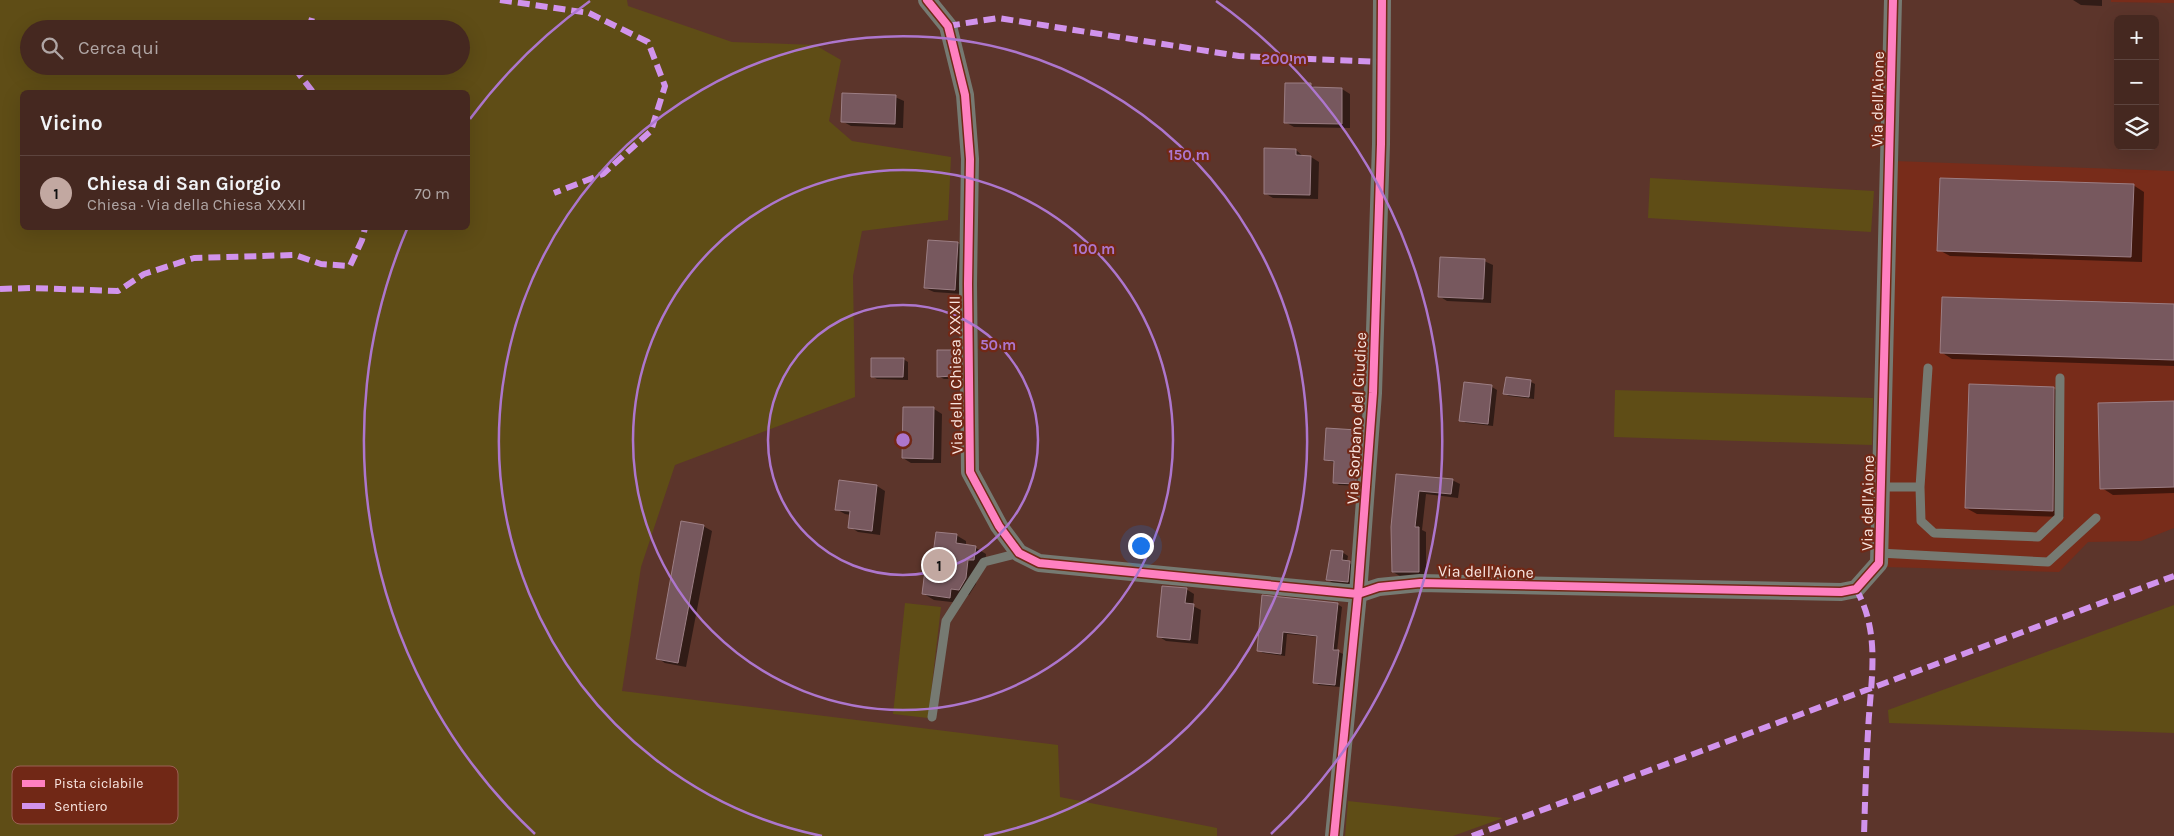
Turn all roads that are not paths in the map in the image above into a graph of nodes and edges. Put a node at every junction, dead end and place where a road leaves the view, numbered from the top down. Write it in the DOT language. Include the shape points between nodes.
graph roads {
  1 [pos="927,0"];
  2 [pos="1382,0"];
  3 [pos="1893,0"];
  4 [pos="1928,368"];
  5 [pos="2060,378"];
  6 [pos="1881,487"];
  7 [pos="1920,487"];
  8 [pos="2096,518"];
  9 [pos="1019,553"];
  10 [pos="1879,553"];
  11 [pos="1358,594"];
  12 [pos="932,717"];
  13 [pos="1334,836"];
  1 -- 9 [label="street, Via della Chiesa XXXII" via="948,26 965,95 970,159 970,472 999,526"];
  2 -- 11 [label="street, Via Sorbano del Giudice" via="1374,393"];
  3 -- 6 [label="street, Via dell'Aione"];
  4 -- 7 [label="lane"];
  5 -- 7 [label="lane" via="2059,517 2038,537 1934,533 1921,521"];
  6 -- 7 [label="lane"];
  6 -- 10 [label="street, Via dell'Aione"];
  8 -- 10 [label="lane" via="2048,562"];
  9 -- 11 [label="street, Via della Chiesa XXXII" via="1039,563"];
  9 -- 12 [label="lane" via="984,562 946,621"];
  10 -- 11 [label="street, Via dell'Aione" via="1879,563 1856,589 1841,592 1420,583 1379,587"];
  11 -- 13 [label="street, Via Sorbano del Giudice"];
}
